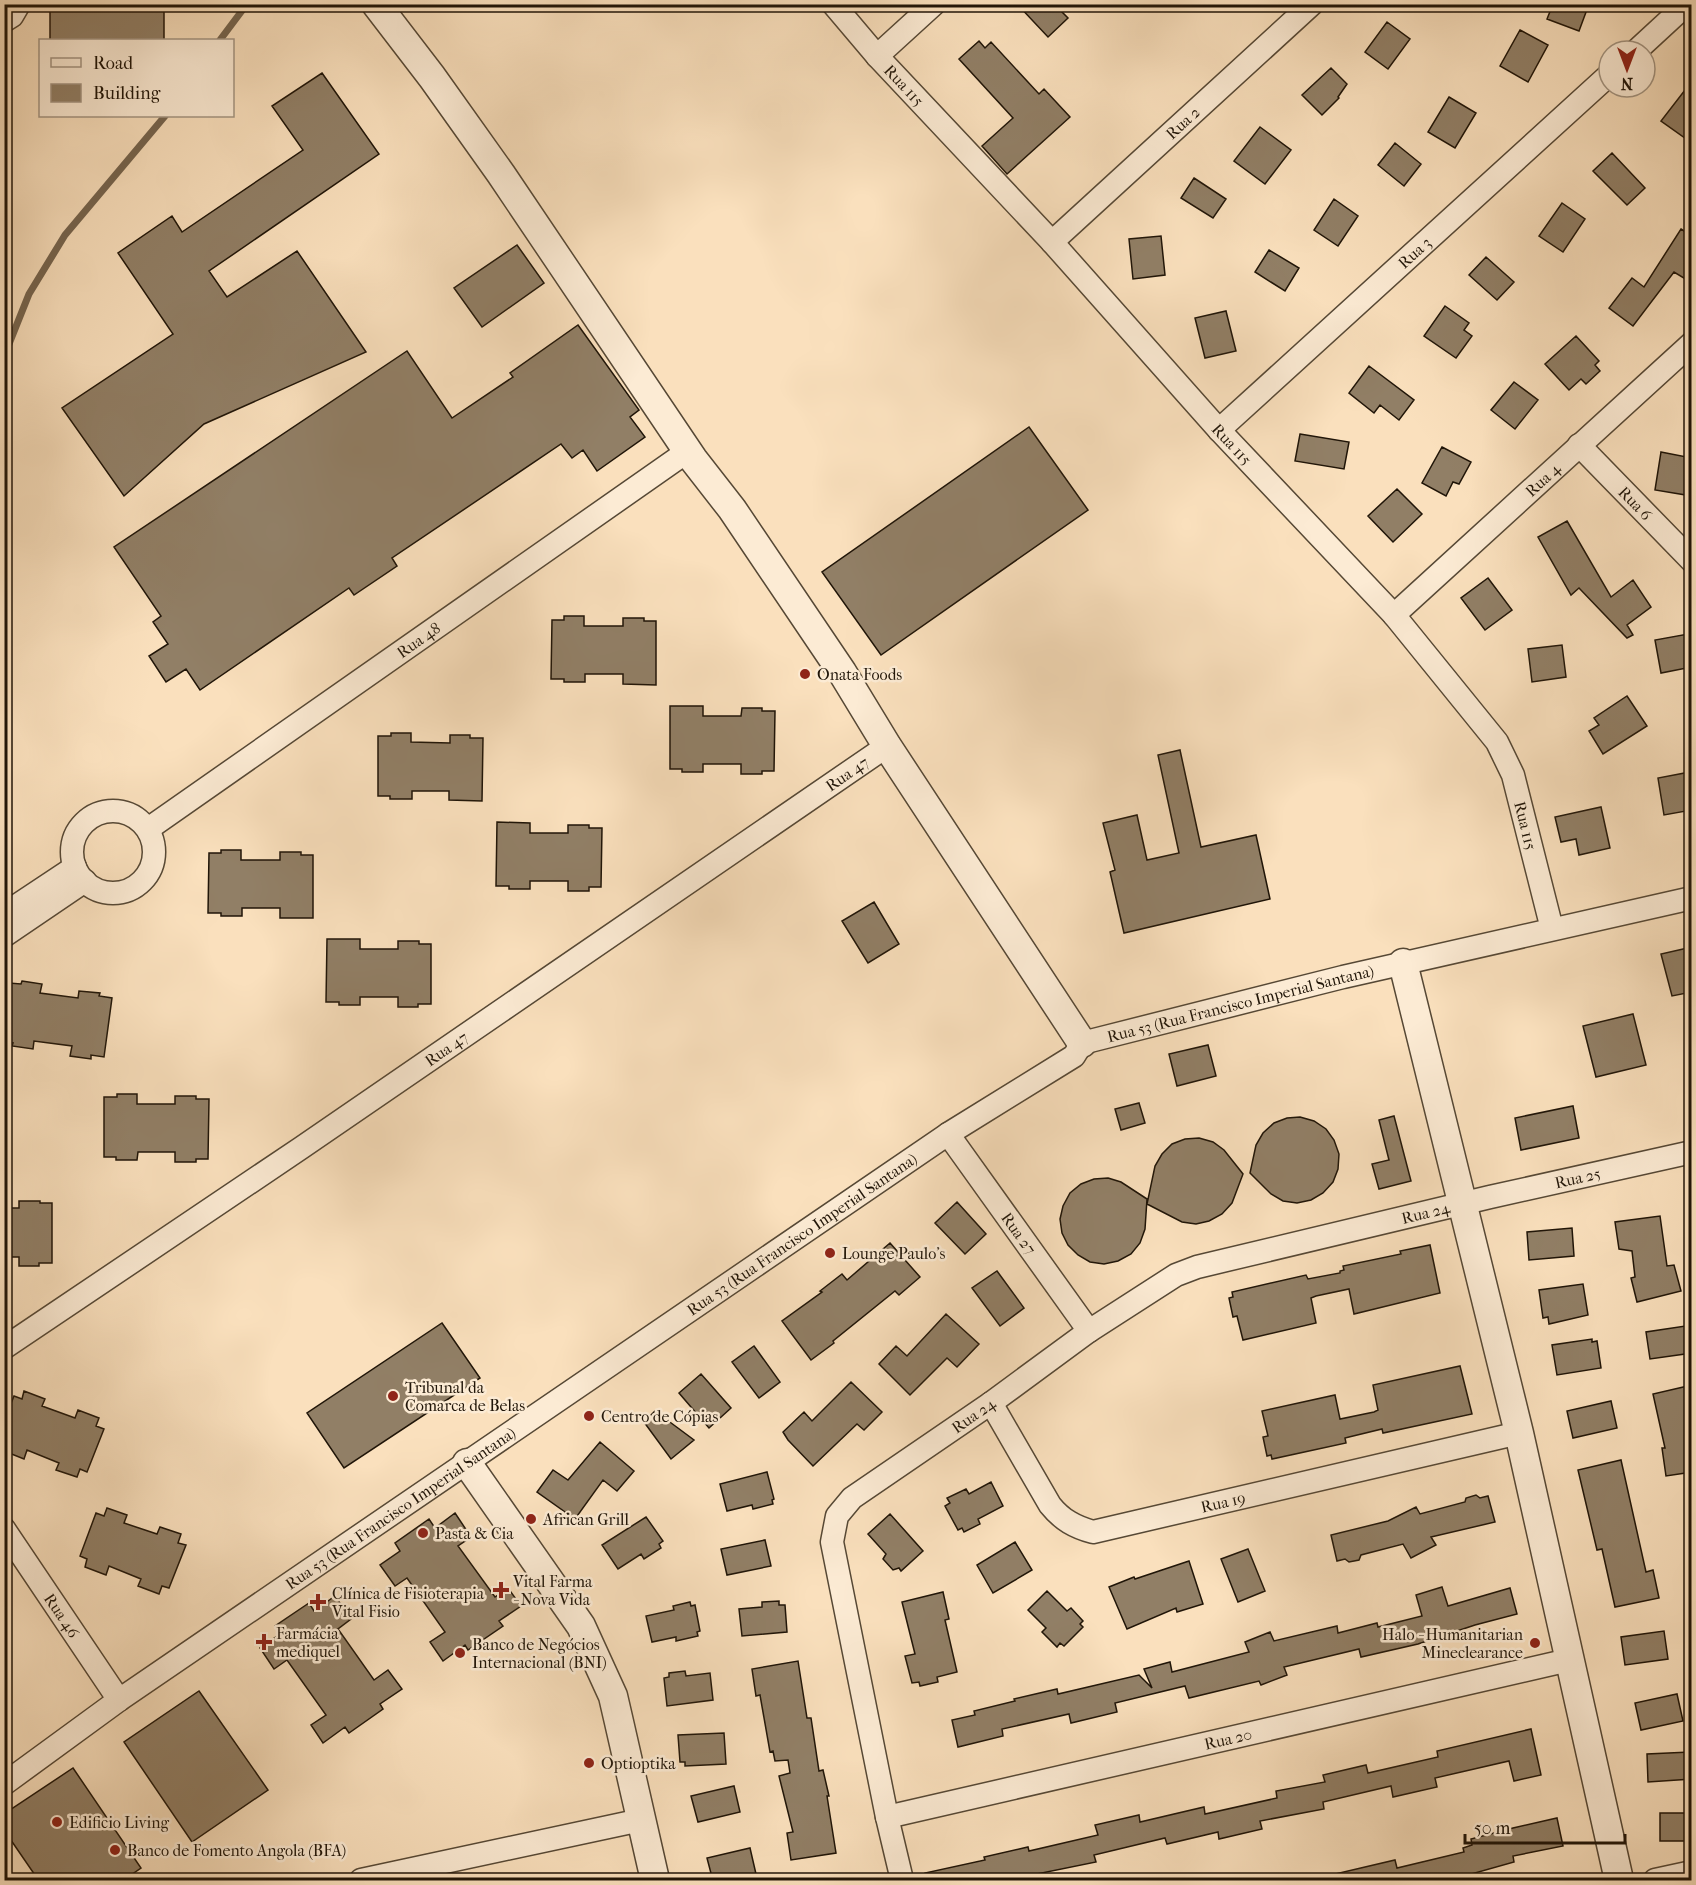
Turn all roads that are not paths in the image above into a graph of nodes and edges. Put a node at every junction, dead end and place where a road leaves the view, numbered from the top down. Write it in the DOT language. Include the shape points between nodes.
graph roads {
  1 [pos="20,4"];
  2 [pos="376,4"];
  3 [pos="833,4"];
  4 [pos="934,4"];
  5 [pos="1312,4"];
  6 [pos="1687,4"];
  7 [pos="4,21"];
  8 [pos="1649,39"];
  9 [pos="878,56"];
  10 [pos="1597,86"];
  11 [pos="1052,242"];
  12 [pos="1692,343"];
  13 [pos="1219,430"];
  14 [pos="1579,445"];
  15 [pos="688,451"];
  16 [pos="1692,561"];
  17 [pos="1394,615"];
  18 [pos="887,746"];
  19 [pos="148,829"];
  20 [pos="80,874"];
  21 [pos="1692,898"];
  22 [pos="4,914"];
  23 [pos="1552,929"];
  24 [pos="4,936"];
  25 [pos="1403,963"];
  26 [pos="1082,1042"];
  27 [pos="948,1134"];
  28 [pos="1692,1152"];
  29 [pos="1463,1204"];
  30 [pos="1089,1331"];
  31 [pos="4,1348"];
  32 [pos="991,1403"];
  33 [pos="1519,1433"];
  34 [pos="467,1462"];
  35 [pos="4,1529"];
  36 [pos="1569,1660"];
  37 [pos="119,1700"];
  38 [pos="4,1784"];
  39 [pos="887,1817"];
  40 [pos="641,1820"];
  41 [pos="1692,1872"];
  42 [pos="361,1881"];
  43 [pos="655,1881"];
  44 [pos="902,1881"];
  45 [pos="1619,1881"];
  46 [pos="1655,1881"];
  1 -- 7 [label="street"];
  2 -- 15 [label="street" via="501,174"];
  3 -- 9 [label="street, Rua 115"];
  4 -- 9 [label="street"];
  5 -- 11 [label="street, Rua 2"];
  6 -- 8 [label="street"];
  9 -- 11 [label="street, Rua 115"];
  10 -- 13 [label="street, Rua 3"];
  11 -- 13 [label="street, Rua 115"];
  12 -- 14 [label="street, Rua 4"];
  13 -- 17 [label="street, Rua 115"];
  14 -- 16 [label="street, Rua 6"];
  14 -- 17 [label="street, Rua 4"];
  15 -- 18 [label="street" via="842,672"];
  15 -- 19 [label="street, Rua 48"];
  17 -- 23 [label="street, Rua 115" via="1497,742 1513,775"];
  18 -- 26 [label="street"];
  18 -- 31 [label="street, Rua 47"];
  19 -- 20 [label="street" via="153,840 153,862 147,875 131,889 107,892 95,888"];
  19 -- 20 [label="street" via="139,819 114,810 88,819 73,841 72,854"];
  20 -- 22 [label="street"];
  20 -- 24 [label="street"];
  21 -- 23 [label="street, Rua 53 (Rua Francisco Imperial Santana)"];
  23 -- 25 [label="street, Rua 53 (Rua Francisco Imperial Santana)"];
  25 -- 26 [label="street, Rua 53 (Rua Francisco Imperial Santana)"];
  25 -- 29 [label="street"];
  26 -- 27 [label="street, Rua 53 (Rua Francisco Imperial Santana)" via="1074,1056"];
  27 -- 30 [label="street, Rua 27"];
  27 -- 34 [label="street, Rua 53 (Rua Francisco Imperial Santana)"];
  28 -- 29 [label="street, Rua 25"];
  29 -- 30 [label="street, Rua 24" via="1197,1267 1176,1275"];
  29 -- 33 [label="street"];
  30 -- 32 [label="street, Rua 24"];
  32 -- 33 [label="street, Rua 19" via="1050,1505 1069,1523 1093,1532"];
  32 -- 39 [label="street, Rua 24" via="870,1484 837,1516 832,1542 837,1574"];
  33 -- 36 [label="street"];
  34 -- 37 [label="street, Rua 53 (Rua Francisco Imperial Santana)"];
  34 -- 40 [label="street" via="592,1649 613,1696"];
  35 -- 37 [label="street, Rua 46"];
  36 -- 39 [label="street, Rua 20"];
  36 -- 45 [label="street"];
  37 -- 38 [label="street, Rua 53 (Rua Francisco Imperial Santana)"];
  39 -- 44 [label="street, Rua 24"];
  40 -- 42 [label="street"];
  40 -- 43 [label="street"];
  41 -- 46 [label="street"];
}
